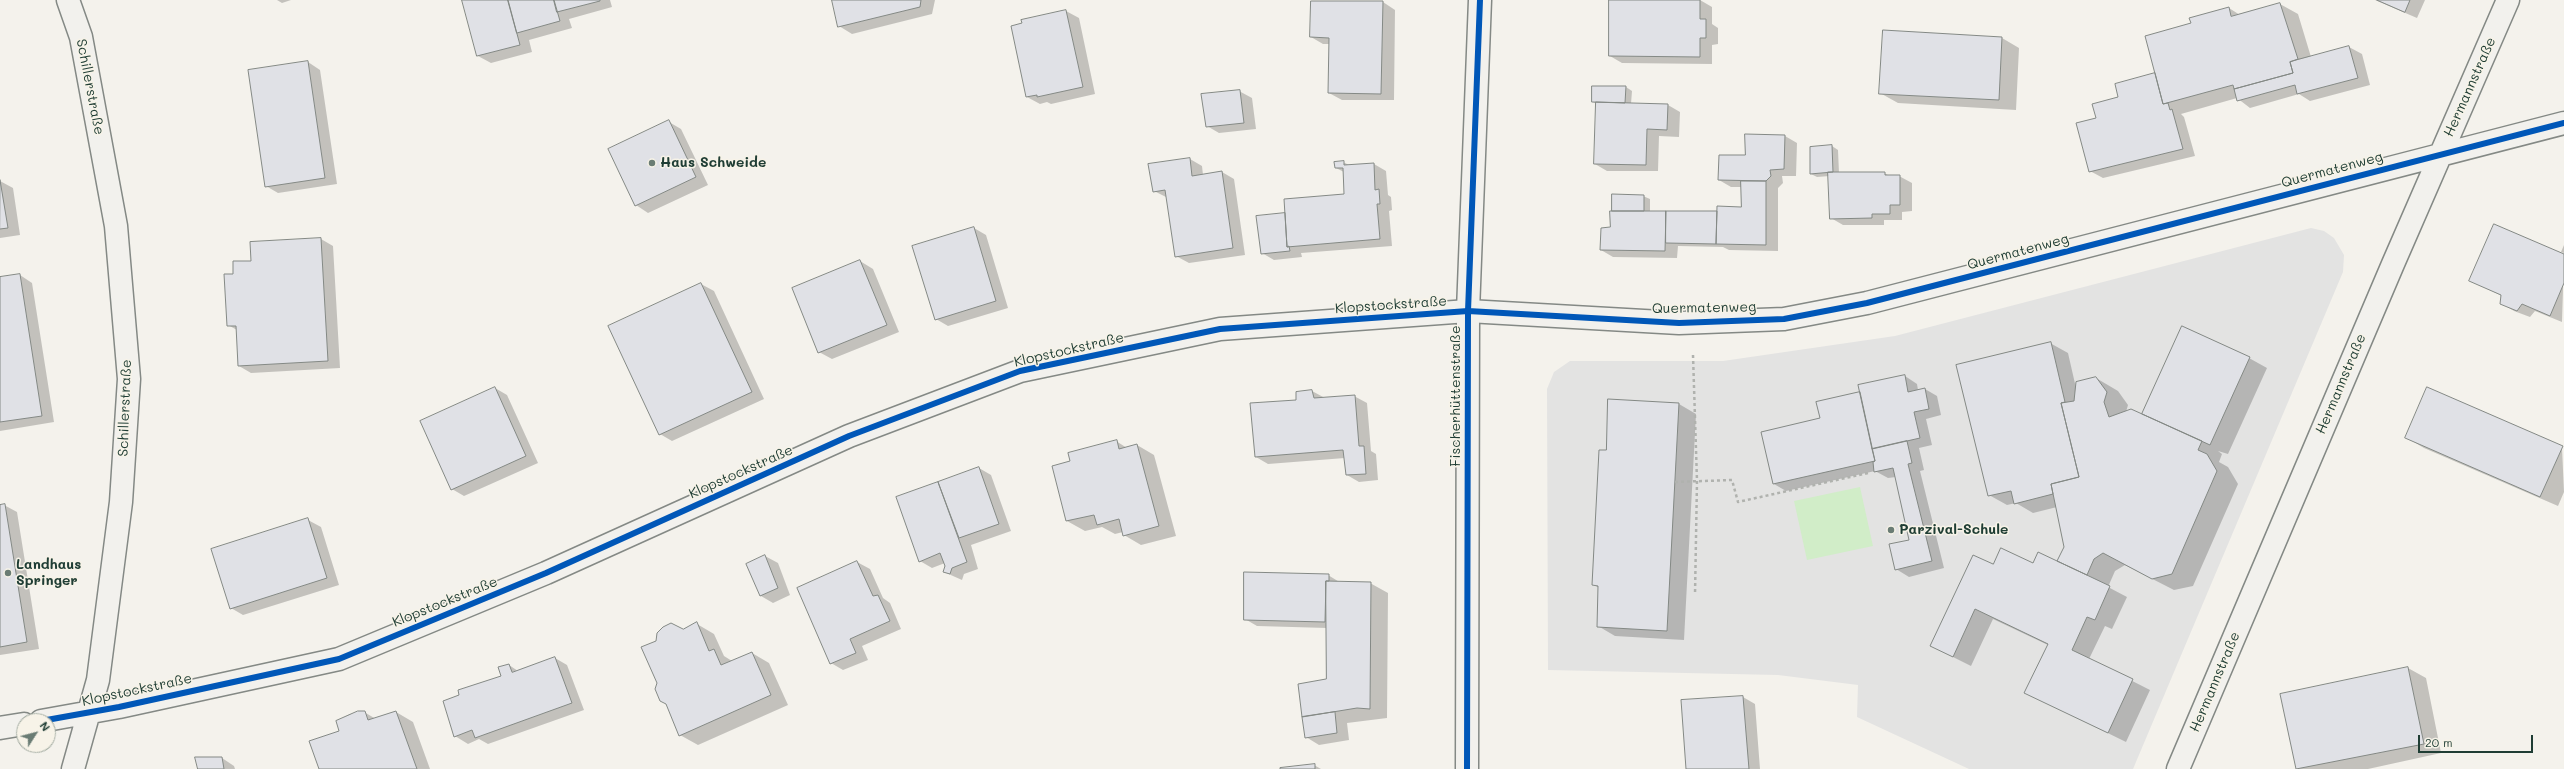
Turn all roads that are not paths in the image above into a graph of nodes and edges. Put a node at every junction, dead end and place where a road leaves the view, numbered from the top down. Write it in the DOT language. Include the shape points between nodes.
graph roads {
  1 [pos="68,0"];
  2 [pos="1480,0"];
  3 [pos="2508,0"];
  4 [pos="2564,123"];
  5 [pos="2440,155"];
  6 [pos="1468,311"];
  7 [pos="91,713"];
  8 [pos="56,719"];
  9 [pos="16,725"];
  10 [pos="0,728"];
  11 [pos="74,769"];
  12 [pos="1467,769"];
  13 [pos="2178,769"];
  1 -- 7 [label="street, Schillerstraße" via="81,37 116,226 129,379 121,502 98,680"];
  2 -- 6 [label="street, Fischerhüttenstraße"];
  3 -- 5 [label="street, Hermannstraße"];
  4 -- 5 [label="street, Quermatenweg"];
  5 -- 6 [label="street, Quermatenweg" via="1867,303 1784,318 1679,323"];
  5 -- 13 [label="street, Hermannstraße"];
  6 -- 7 [label="street, Klopstockstraße" via="1220,330 1020,371 849,436 546,573 339,659"];
  6 -- 12 [label="street, Fischerhüttenstraße"];
  7 -- 8 [label="street, Klopstockstraße"];
  7 -- 11 [label="street, Schillerstraße"];
  9 -- 10 [label="street"];
}
